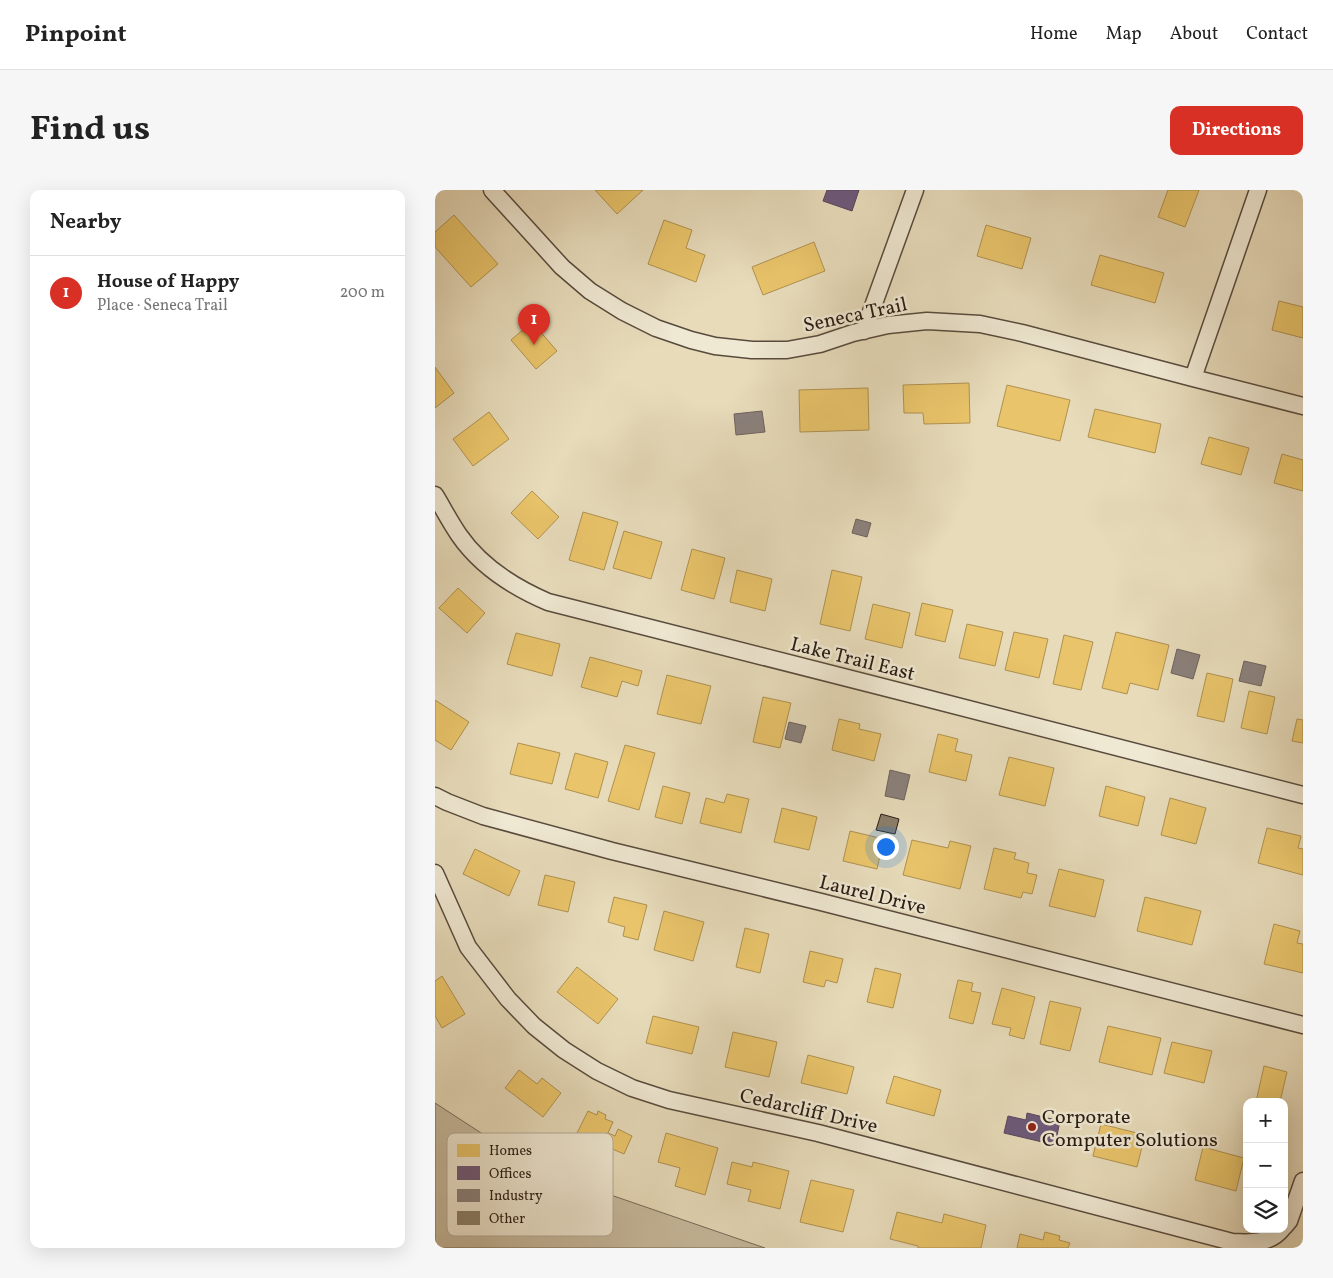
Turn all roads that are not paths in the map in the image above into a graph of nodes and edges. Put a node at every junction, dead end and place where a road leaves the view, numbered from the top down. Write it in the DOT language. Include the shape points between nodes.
graph roads {
  1 [pos="492,190"];
  2 [pos="915,190"];
  3 [pos="1258,190"];
  4 [pos="864,331"];
  5 [pos="1193,378"];
  6 [pos="1303,406"];
  7 [pos="435,495"];
  8 [pos="1303,795"];
  9 [pos="435,796"];
  10 [pos="435,873"];
  11 [pos="1303,1025"];
  12 [pos="1303,1181"];
  13 [pos="1288,1222"];
  14 [pos="1278,1233"];
  1 -- 4 [label="street, Seneca Trail" via="561,267 590,291 656,328 715,346 751,350 787,350"];
  2 -- 4 [label="street"];
  3 -- 5 [label="street"];
  4 -- 5 [label="street, Seneca Trail" via="927,321 980,324"];
  5 -- 6 [label="street, Seneca Trail"];
  7 -- 8 [label="street, Lake Trail East" via="476,556 497,575 548,602"];
  9 -- 11 [label="street, Laurel Drive" via="483,816 613,851"];
  10 -- 14 [label="street, Cedarcliff Drive" via="468,946 508,999 564,1050 632,1088 669,1100 818,1133 1232,1242 1267,1240"];
  12 -- 13 [label="street"];
}
